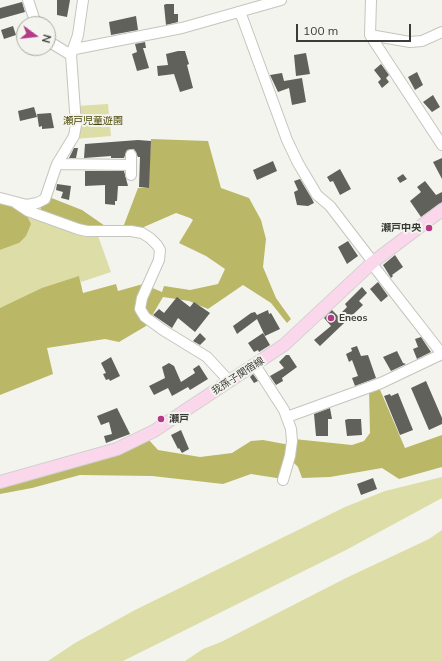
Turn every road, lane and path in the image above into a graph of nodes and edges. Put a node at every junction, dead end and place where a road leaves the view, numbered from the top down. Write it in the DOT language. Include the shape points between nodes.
graph roads {
  1 [pos="28,0"];
  2 [pos="83,0"];
  3 [pos="281,0"];
  4 [pos="372,0"];
  5 [pos="238,12"];
  6 [pos="33,16"];
  7 [pos="442,32"];
  8 [pos="370,35"];
  9 [pos="56,44"];
  10 [pos="73,52"];
  11 [pos="442,144"];
  12 [pos="58,164"];
  13 [pos="131,165"];
  14 [pos="0,198"];
  15 [pos="16,203"];
  16 [pos="442,210"];
  17 [pos="372,263"];
  18 [pos="255,365"];
  19 [pos="229,382"];
  20 [pos="287,417"];
  21 [pos="284,480"];
  22 [pos="0,482"];
  1 -- 6 [label="street"];
  2 -- 10 [label="street"];
  3 -- 5 [label="street"];
  4 -- 8 [label="street"];
  5 -- 10 [label="street" via="182,28"];
  5 -- 17 [label="street" via="298,163 317,195 330,206"];
  7 -- 8 [label="street" via="422,41 410,42"];
  8 -- 11 [label="street"];
  9 -- 10 [label="street"];
  10 -- 12 [label="street" via="76,131"];
  12 -- 13 [label="street"];
  12 -- 15 [label="street" via="45,199 27,205"];
  14 -- 15 [label="street"];
  15 -- 19 [label="street" via="28,211 78,229 142,233 150,238 160,250 159,260 142,298 140,309 145,317 163,330 207,357"];
  16 -- 17 [label="main road, 我孫子関宿線"];
  17 -- 18 [label="main road, 我孫子関宿線" via="284,345"];
  17 -- 20 [label="street" via="442,354 381,383"];
  18 -- 19 [label="main road, 我孫子関宿線"];
  18 -- 20 [label="street"];
  19 -- 22 [label="main road, 我孫子関宿線" via="154,431 128,444"];
  20 -- 21 [label="street" via="292,441"];
}
